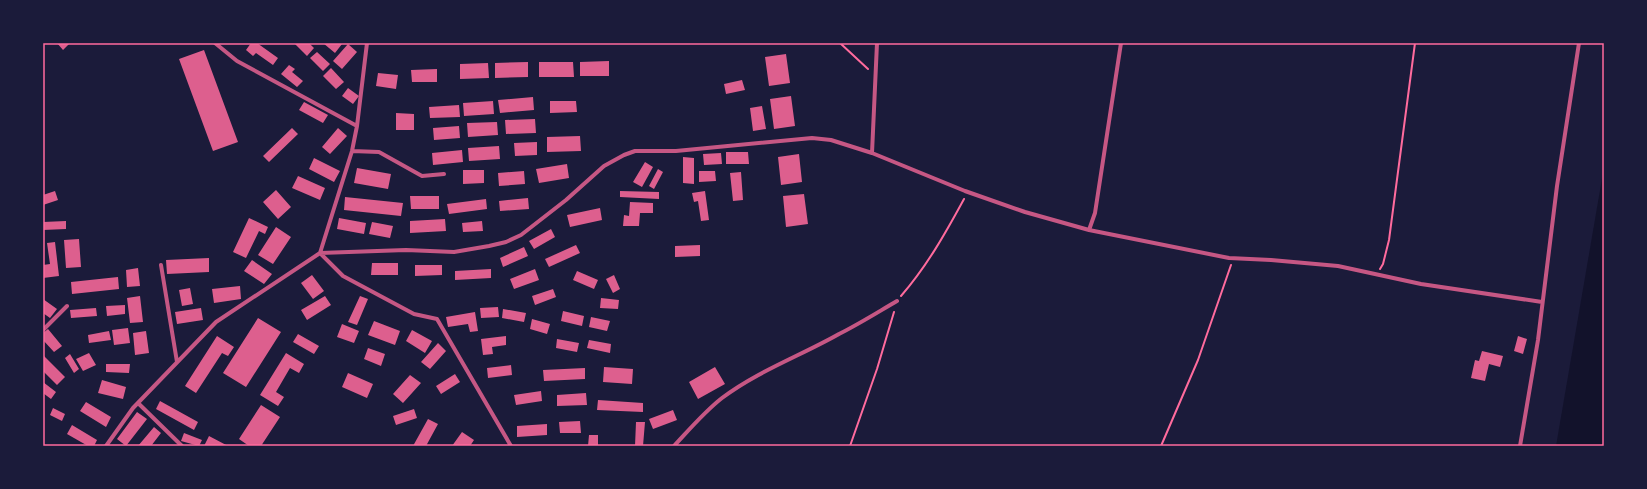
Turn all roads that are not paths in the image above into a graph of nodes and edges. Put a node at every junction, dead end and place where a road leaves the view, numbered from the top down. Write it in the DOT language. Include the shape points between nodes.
graph roads {
  1 [pos="215,43"];
  2 [pos="367,43"];
  3 [pos="876,43"];
  4 [pos="1121,43"];
  5 [pos="1579,43"];
  6 [pos="357,126"];
  7 [pos="352,151"];
  8 [pos="872,153"];
  9 [pos="444,174"];
  10 [pos="1090,230"];
  11 [pos="320,253"];
  12 [pos="161,265"];
  13 [pos="897,301"];
  14 [pos="1542,302"];
  15 [pos="67,306"];
  16 [pos="43,330"];
  17 [pos="177,362"];
  18 [pos="138,403"];
  19 [pos="106,446"];
  20 [pos="182,446"];
  21 [pos="511,446"];
  22 [pos="674,446"];
  23 [pos="1520,446"];
  1 -- 6 [label="street" via="237,61"];
  2 -- 6 [label="street"];
  3 -- 8 [label="street"];
  4 -- 10 [label="street" via="1095,213"];
  5 -- 14 [label="street"];
  6 -- 7 [label="street"];
  7 -- 9 [label="street" via="379,152 422,176"];
  7 -- 11 [label="street"];
  8 -- 10 [label="street" via="968,192 1025,212"];
  8 -- 11 [label="street" via="831,140 812,138 676,150 635,151 604,166 538,222 521,235 506,242 454,252 406,250"];
  10 -- 14 [label="street" via="1233,258 1338,266 1421,284"];
  11 -- 17 [label="street" via="216,322"];
  11 -- 21 [label="street" via="343,276 414,314 437,319"];
  12 -- 17 [label="street"];
  13 -- 22 [label="street" via="839,335 782,361 742,384 716,404"];
  14 -- 23 [label="street"];
  15 -- 16 [label="street"];
  17 -- 18 [label="street"];
  18 -- 19 [label="street"];
  18 -- 20 [label="street"];
}
